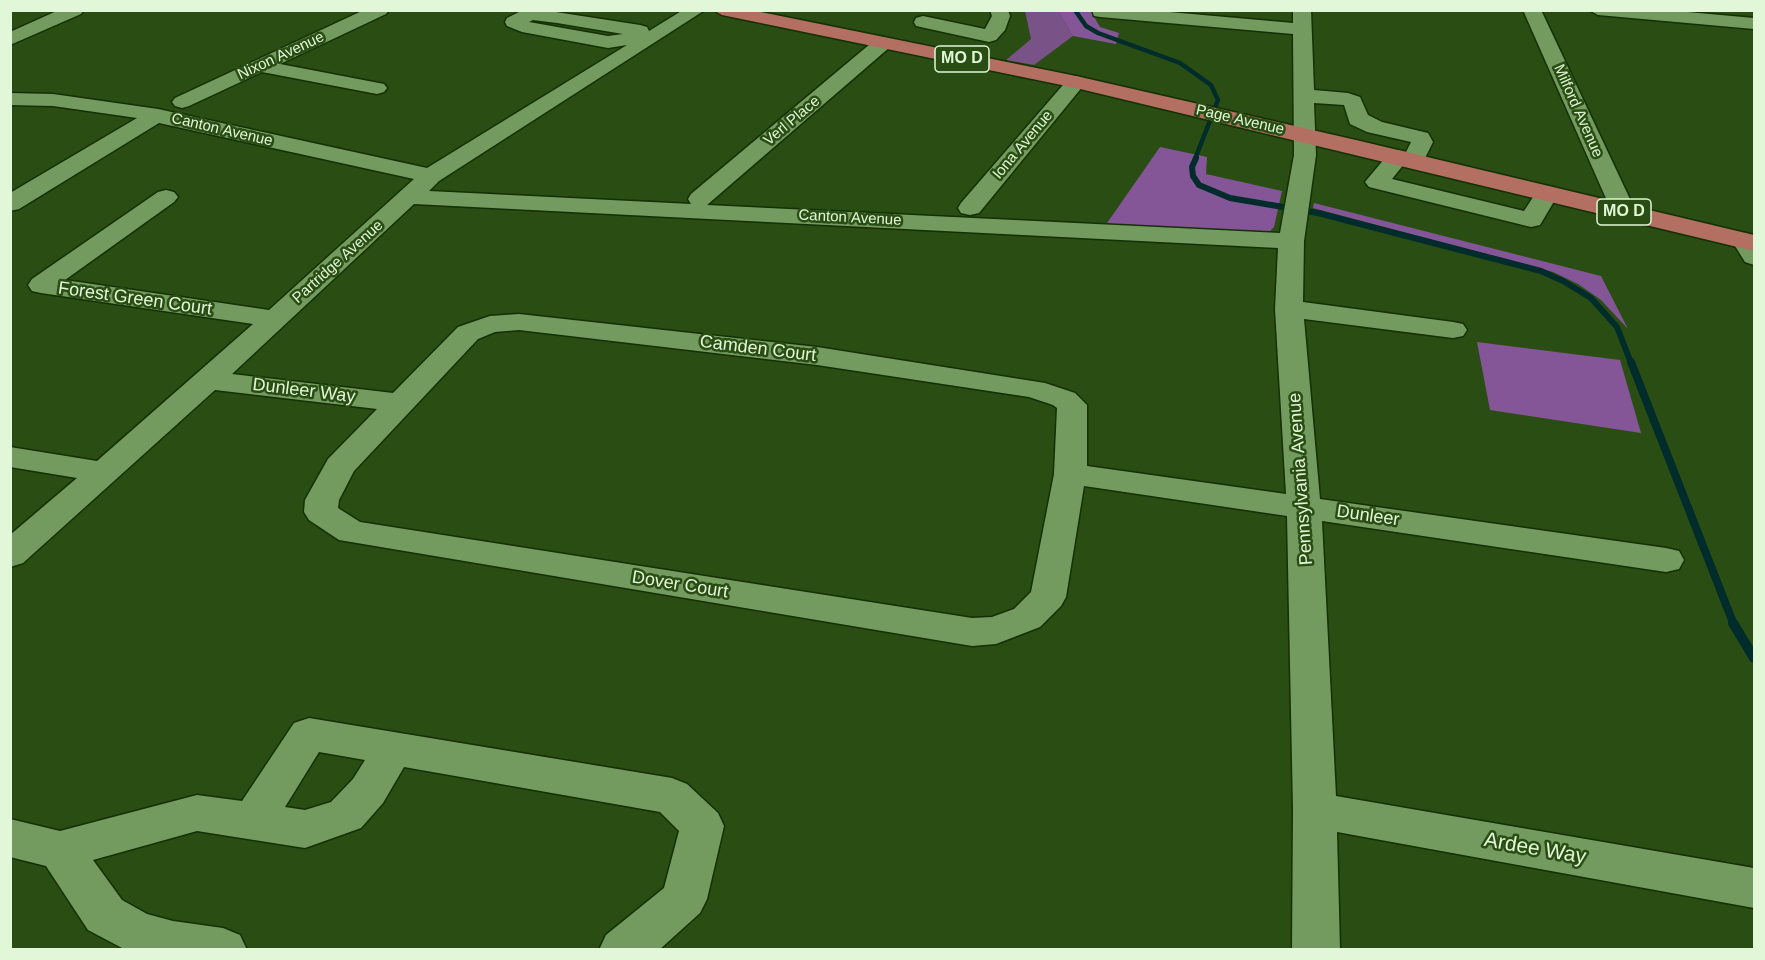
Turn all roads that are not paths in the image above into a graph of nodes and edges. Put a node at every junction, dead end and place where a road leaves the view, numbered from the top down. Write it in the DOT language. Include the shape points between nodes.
graph roads {
  1 [pos="75,10"];
  2 [pos="380,10"];
  3 [pos="696,10"];
  4 [pos="722,10"];
  5 [pos="999,10"];
  6 [pos="1532,10"];
  7 [pos="1598,10"];
  8 [pos="530,12"];
  9 [pos="1100,12"];
  10 [pos="749,13"];
  11 [pos="1303,20"];
  12 [pos="923,22"];
  13 [pos="1755,24"];
  14 [pos="653,25"];
  15 [pos="989,36"];
  16 [pos="10,39"];
  17 [pos="883,43"];
  18 [pos="960,59"];
  19 [pos="259,66"];
  20 [pos="1076,82"];
  21 [pos="377,88"];
  22 [pos="1304,96"];
  23 [pos="10,99"];
  24 [pos="182,102"];
  25 [pos="158,115"];
  26 [pos="1306,136"];
  27 [pos="1405,159"];
  28 [pos="431,176"];
  29 [pos="1547,193"];
  30 [pos="166,197"];
  31 [pos="409,197"];
  32 [pos="700,199"];
  33 [pos="10,204"];
  34 [pos="970,208"];
  35 [pos="1624,212"];
  36 [pos="1295,217"];
  37 [pos="1751,247"];
  38 [pos="1289,309"];
  39 [pos="275,318"];
  40 [pos="1453,330"];
  41 [pos="208,380"];
  42 [pos="399,403"];
  43 [pos="10,457"];
  44 [pos="104,472"];
  45 [pos="1070,474"];
  46 [pos="1305,507"];
  47 [pos="10,555"];
  48 [pos="1666,560"];
  49 [pos="394,748"];
  50 [pos="1315,810"];
  51 [pos="253,821"];
  52 [pos="10,838"];
  53 [pos="60,850"];
  54 [pos="1755,888"];
  55 [pos="223,950"];
  56 [pos="623,950"];
  57 [pos="1316,950"];
  1 -- 16 [label="street"];
  2 -- 19 [label="street, Nixon Avenue"];
  3 -- 14 [label="street, Partridge Avenue"];
  4 -- 10 [label="main road, Page Avenue / MO D"];
  5 -- 15 [label="street" via="998,26"];
  6 -- 35 [label="street, Milford Avenue"];
  7 -- 13 [label="street"];
  8 -- 14 [label="street" via="514,22 522,27 608,42 628,39"];
  9 -- 11 [label="street"];
  10 -- 17 [label="main road, Page Avenue / MO D"];
  11 -- 22 [label="street, Pennsylvania Avenue"];
  12 -- 15 [label="street"];
  14 -- 28 [label="street, Partridge Avenue"];
  15 -- 18 [label="street"];
  17 -- 18 [label="main road, Page Avenue / MO D"];
  17 -- 32 [label="street, Verl Place"];
  18 -- 20 [label="main road, Page Avenue / MO D"];
  19 -- 21 [label="street"];
  19 -- 24 [label="street, Nixon Avenue"];
  20 -- 26 [label="main road, Page Avenue / MO D"];
  20 -- 34 [label="street, Iona Avenue"];
  22 -- 26 [label="street, Pennsylvania Avenue"];
  22 -- 27 [label="street" via="1348,99 1353,101 1358,119 1420,138 1422,142"];
  23 -- 25 [label="street, Canton Avenue" via="87,103"];
  25 -- 28 [label="street, Canton Avenue"];
  25 -- 33 [label="street"];
  26 -- 27 [label="main road, Page Avenue / MO D"];
  26 -- 36 [label="street, Pennsylvania Avenue"];
  27 -- 29 [label="main road, Page Avenue / MO D"];
  27 -- 29 [label="street" via="1377,182 1531,220"];
  28 -- 31 [label="street, Partridge Avenue"];
  29 -- 35 [label="main road, Page Avenue / MO D"];
  30 -- 39 [label="street, Forest Green Court" via="40,285"];
  31 -- 36 [label="street, Canton Avenue"];
  31 -- 39 [label="street, Partridge Avenue"];
  35 -- 37 [label="main road, Page Avenue / MO D"];
  36 -- 38 [label="street, Pennsylvania Avenue"];
  38 -- 40 [label="street"];
  38 -- 46 [label="street, Pennsylvania Avenue"];
  39 -- 41 [label="street, Partridge Avenue"];
  41 -- 42 [label="street, Dunleer Way"];
  41 -- 44 [label="street, Partridge Avenue"];
  42 -- 45 [label="street, Camden Court" via="468,333 490,324 519,322 609,331 817,356 1044,392 1072,405"];
  42 -- 45 [label="street, Dover Court" via="340,466 322,500 321,512 351,532 972,632 996,630 1026,618 1048,597"];
  43 -- 44 [label="street"];
  44 -- 47 [label="street, Partridge Avenue"];
  45 -- 46 [label="street, Dunleer"];
  46 -- 48 [label="street, Dunleer"];
  46 -- 50 [label="street, Pennsylvania Avenue"];
  49 -- 51 [label="street" via="368,791 346,815 305,829"];
  49 -- 51 [label="street" via="309,734"];
  49 -- 56 [label="street" via="672,796 702,825 684,899"];
  50 -- 54 [label="street, Ardee Way"];
  50 -- 57 [label="street, Pennsylvania Avenue"];
  51 -- 53 [label="street" via="197,813"];
  52 -- 53 [label="street"];
  53 -- 55 [label="street" via="105,915 139,933"];
}
